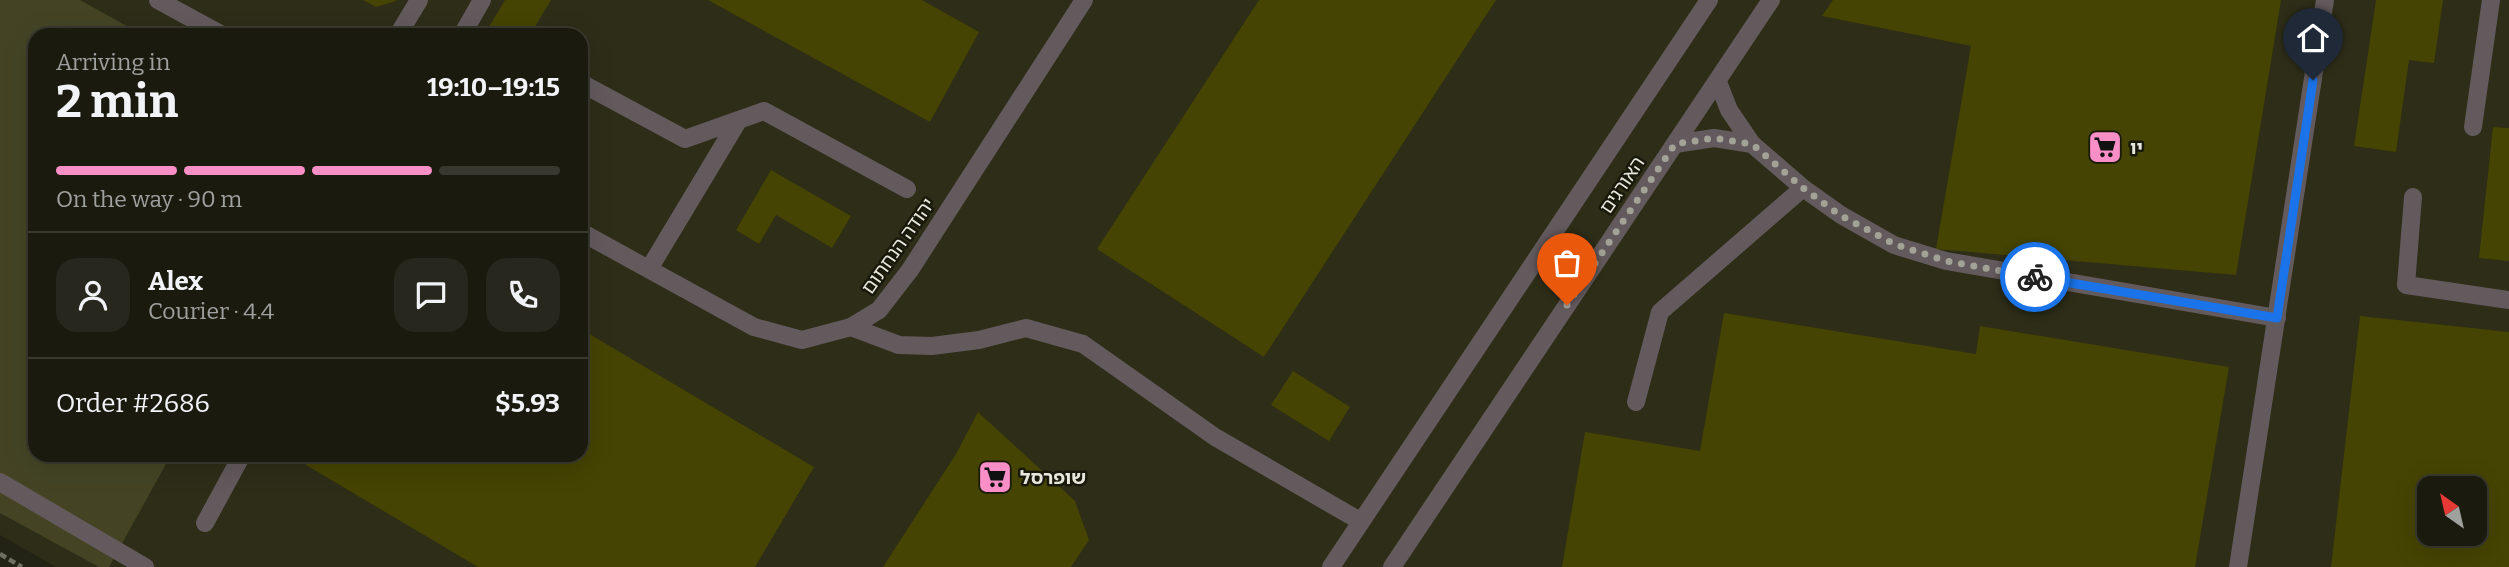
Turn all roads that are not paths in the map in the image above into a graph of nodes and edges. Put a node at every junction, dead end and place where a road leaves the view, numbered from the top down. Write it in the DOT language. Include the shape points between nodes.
graph roads {
  1 [pos="158,0"];
  2 [pos="419,0"];
  3 [pos="482,0"];
  4 [pos="1084,0"];
  5 [pos="1709,0"];
  6 [pos="1771,0"];
  7 [pos="2325,0"];
  8 [pos="2491,0"];
  9 [pos="209,28"];
  10 [pos="402,28"];
  11 [pos="467,28"];
  12 [pos="1718,82"];
  13 [pos="588,87"];
  14 [pos="738,121"];
  15 [pos="2473,127"];
  16 [pos="1675,144"];
  17 [pos="1752,144"];
  18 [pos="1803,188"];
  19 [pos="907,189"];
  20 [pos="2413,197"];
  21 [pos="588,236"];
  22 [pos="649,270"];
  23 [pos="2509,300"];
  24 [pos="2277,318"];
  25 [pos="851,327"];
  26 [pos="1636,402"];
  27 [pos="238,462"];
  28 [pos="0,482"];
  29 [pos="1360,521"];
  30 [pos="205,523"];
  31 [pos="145,567"];
  32 [pos="1331,567"];
  33 [pos="1392,567"];
  34 [pos="2238,567"];
  1 -- 9 [label="street"];
  2 -- 10 [label="street"];
  3 -- 11 [label="street"];
  4 -- 25 [label="street, יהודה הנחתום" via="910,270 879,310"];
  5 -- 29 [label="street, האורגים"];
  6 -- 12 [label="street, האורגים"];
  7 -- 24 [label="street"];
  8 -- 15 [label="street"];
  12 -- 16 [label="street, האורגים"];
  12 -- 17 [label="street" via="1729,110"];
  13 -- 14 [label="street" via="685,139"];
  14 -- 19 [label="street" via="764,111"];
  14 -- 22 [label="street"];
  16 -- 17 [label="street" via="1714,138"];
  16 -- 33 [label="street, האורגים"];
  17 -- 18 [label="street"];
  18 -- 24 [label="street" via="1840,215 1894,244 1946,261"];
  18 -- 26 [label="street" via="1660,312"];
  20 -- 23 [label="street" via="2406,285"];
  21 -- 22 [label="street, יהודה הנחתום"];
  22 -- 25 [label="street, יהודה הנחתום" via="754,327 802,340"];
  24 -- 34 [label="street"];
  25 -- 29 [label="street" via="899,345 932,346 1026,328 1083,344 1215,437"];
  27 -- 30 [label="street"];
  28 -- 31 [label="street"];
  29 -- 32 [label="street, האורגים"];
}
